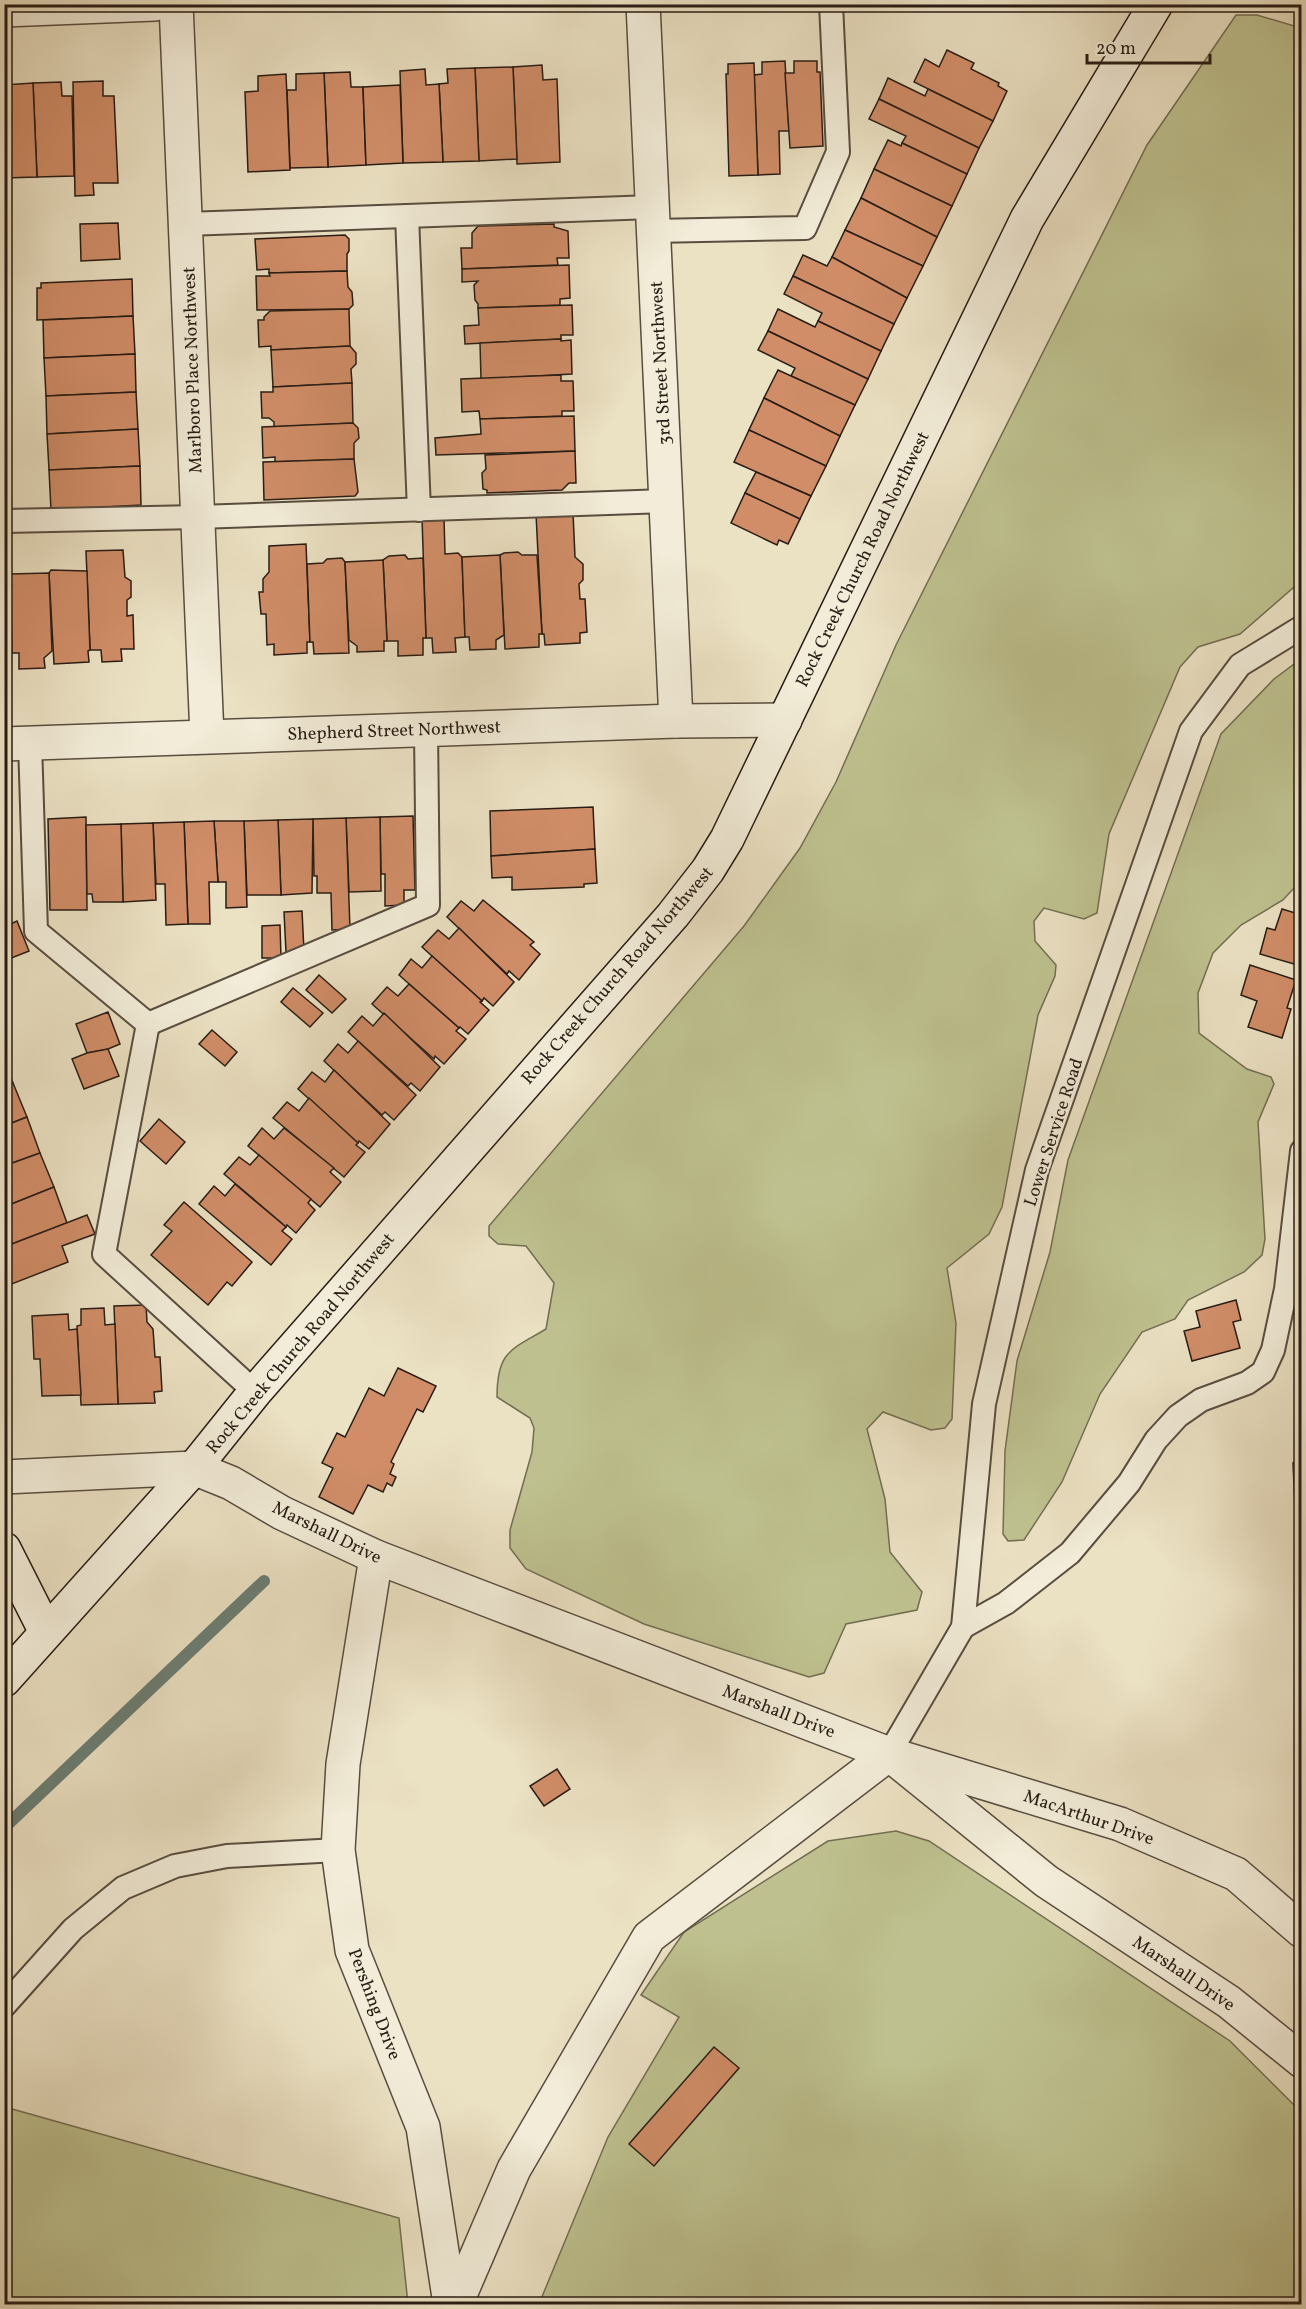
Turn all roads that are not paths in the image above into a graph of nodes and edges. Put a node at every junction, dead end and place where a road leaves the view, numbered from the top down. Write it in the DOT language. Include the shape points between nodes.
graph roads {
  1 [pos="155,4"];
  2 [pos="177,4"];
  3 [pos="643,4"];
  4 [pos="831,4"];
  5 [pos="1156,4"];
  6 [pos="4,10"];
  7 [pos="407,216"];
  8 [pos="653,219"];
  9 [pos="186,224"];
  10 [pos="666,501"];
  11 [pos="420,510"];
  12 [pos="198,517"];
  13 [pos="4,520"];
  14 [pos="1302,627"];
  15 [pos="784,720"];
  16 [pos="676,721"];
  17 [pos="426,730"];
  18 [pos="207,736"];
  19 [pos="17,744"];
  20 [pos="148,1024"];
  21 [pos="1302,1151"];
  22 [pos="255,1392"];
  23 [pos="194,1468"];
  24 [pos="4,1477"];
  25 [pos="4,1549"];
  26 [pos="376,1557"];
  27 [pos="963,1627"];
  28 [pos="46,1632"];
  29 [pos="4,1680"];
  30 [pos="890,1754"];
  31 [pos="338,1850"];
  32 [pos="1302,1931"];
  33 [pos="4,2006"];
  34 [pos="1302,2061"];
  35 [pos="450,2304"];
  36 [pos="456,2304"];
  1 -- 6 [label="street"];
  2 -- 9 [label="street, Marlboro Place Northwest"];
  3 -- 8 [label="street, 3rd Street Northwest"];
  4 -- 8 [label="lane" via="838,152 805,228"];
  5 -- 15 [label="street, Rock Creek Church Road Northwest" via="1026,219"];
  7 -- 8 [label="lane"];
  7 -- 9 [label="lane"];
  7 -- 11 [label="lane"];
  8 -- 10 [label="street, 3rd Street Northwest"];
  9 -- 12 [label="street, Marlboro Place Northwest"];
  10 -- 11 [label="lane"];
  10 -- 16 [label="street, 3rd Street Northwest"];
  11 -- 12 [label="lane"];
  12 -- 13 [label="lane"];
  12 -- 18 [label="street, Marlboro Place Northwest"];
  14 -- 27 [label="lane, Lower Service Road" via="1240,665 1191,731 1037,1170 984,1404"];
  15 -- 16 [label="street, Shepherd Street Northwest"];
  15 -- 22 [label="street, Rock Creek Church Road Northwest" via="727,839 684,901"];
  16 -- 17 [label="street, Shepherd Street Northwest"];
  17 -- 18 [label="street, Shepherd Street Northwest"];
  17 -- 20 [label="lane" via="428,905"];
  18 -- 19 [label="street, Shepherd Street Northwest"];
  19 -- 20 [label="lane" via="36,931"];
  20 -- 22 [label="lane" via="104,1254"];
  21 -- 27 [label="lane" via="1286,1289 1273,1350 1263,1372 1246,1383 1201,1400 1178,1416 1156,1440 1129,1484 1070,1553 1006,1603"];
  22 -- 23 [label="street, Rock Creek Church Road Northwest"];
  23 -- 24 [label="street"];
  23 -- 26 [label="street, Marshall Drive"];
  23 -- 28 [label="street, Rock Creek Church Road Northwest"];
  25 -- 28 [label="street"];
  26 -- 30 [label="street, Marshall Drive"];
  26 -- 31 [label="street, Pershing Drive" via="344,1764"];
  27 -- 30 [label="lane, Lower Service Road"];
  28 -- 29 [label="street, Rock Creek Church Road Northwest"];
  30 -- 32 [label="street, MacArthur Drive" via="1120,1824 1236,1874"];
  30 -- 34 [label="street, Marshall Drive" via="1046,1881 1229,2002"];
  30 -- 36 [label="street" via="649,1936 514,2169"];
  31 -- 33 [label="lane" via="227,1856 175,1866 123,1888 73,1929"];
  31 -- 35 [label="street, Pershing Drive" via="352,1950 423,2127"];
}
